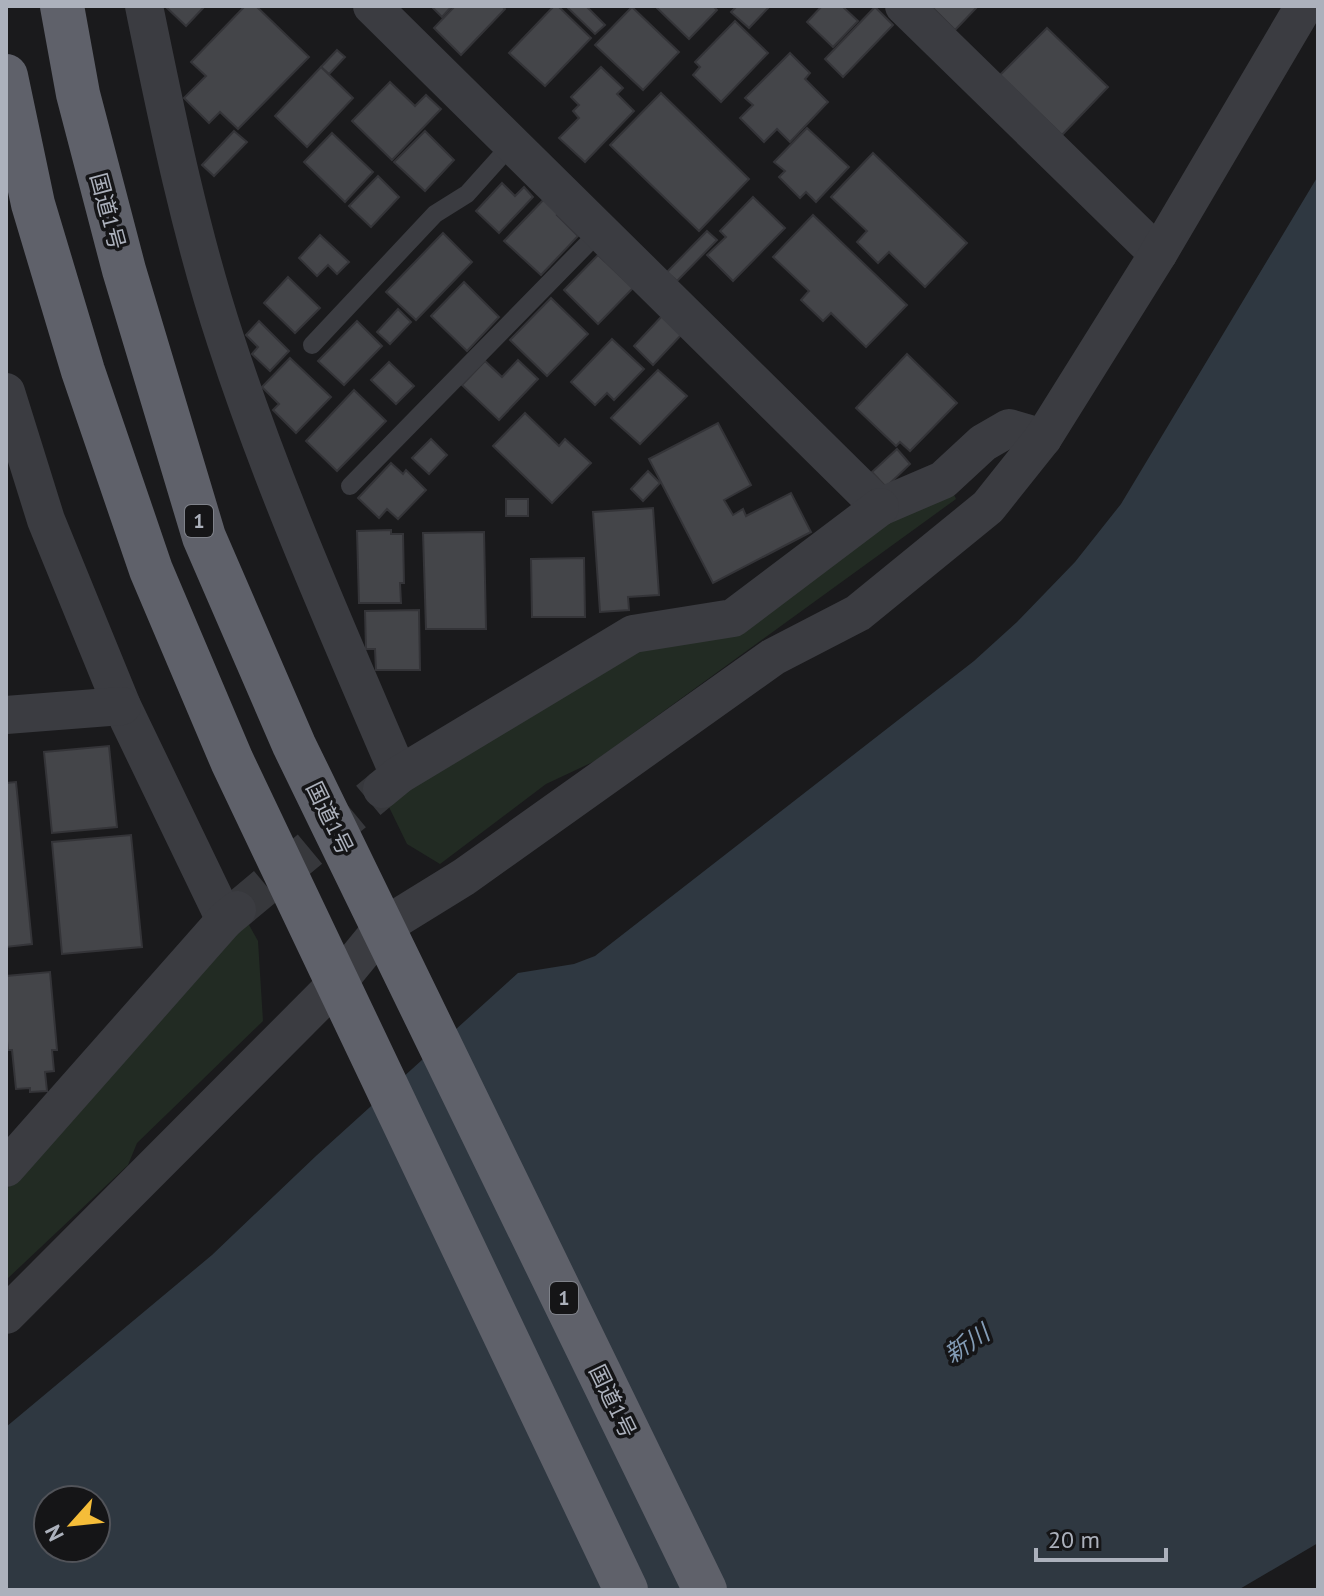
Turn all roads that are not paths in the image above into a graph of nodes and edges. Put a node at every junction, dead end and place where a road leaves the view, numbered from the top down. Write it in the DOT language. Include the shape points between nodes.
graph roads {
  1 [pos="62,6"];
  2 [pos="144,6"];
  3 [pos="372,6"];
  4 [pos="904,6"];
  5 [pos="1304,6"];
  6 [pos="6,76"];
  7 [pos="511,145"];
  8 [pos="599,232"];
  9 [pos="1158,254"];
  10 [pos="312,345"];
  11 [pos="6,392"];
  12 [pos="1043,438"];
  13 [pos="350,486"];
  14 [pos="880,507"];
  15 [pos="122,706"];
  16 [pos="6,715"];
  17 [pos="383,927"];
  18 [pos="338,982"];
  19 [pos="6,1168"];
  20 [pos="6,1315"];
  21 [pos="626,1590"];
  22 [pos="705,1590"];
  1 -- 17 [label="highway, 国道1号 / 1" via="78,94 124,270 204,537 294,745"];
  2 -- 14 [label="street" via="179,172 226,340 391,782 633,634 733,618"];
  3 -- 7 [label="street"];
  4 -- 9 [label="street"];
  5 -- 9 [label="street"];
  6 -- 18 [label="highway" via="33,204 151,570 232,761"];
  7 -- 8 [label="street"];
  7 -- 10 [label="lane" via="467,194 435,214"];
  8 -- 13 [label="lane"];
  8 -- 14 [label="street"];
  9 -- 12 [label="street"];
  11 -- 15 [label="street" via="46,520"];
  12 -- 14 [label="street" via="1009,428 983,443 943,480"];
  12 -- 17 [label="street" via="988,507 858,613 773,657 464,877"];
  15 -- 16 [label="street"];
  15 -- 19 [label="street" via="231,915"];
  17 -- 18 [label="street"];
  17 -- 22 [label="highway, 国道1号 / 1"];
  18 -- 20 [label="street"];
  18 -- 21 [label="highway"];
}
